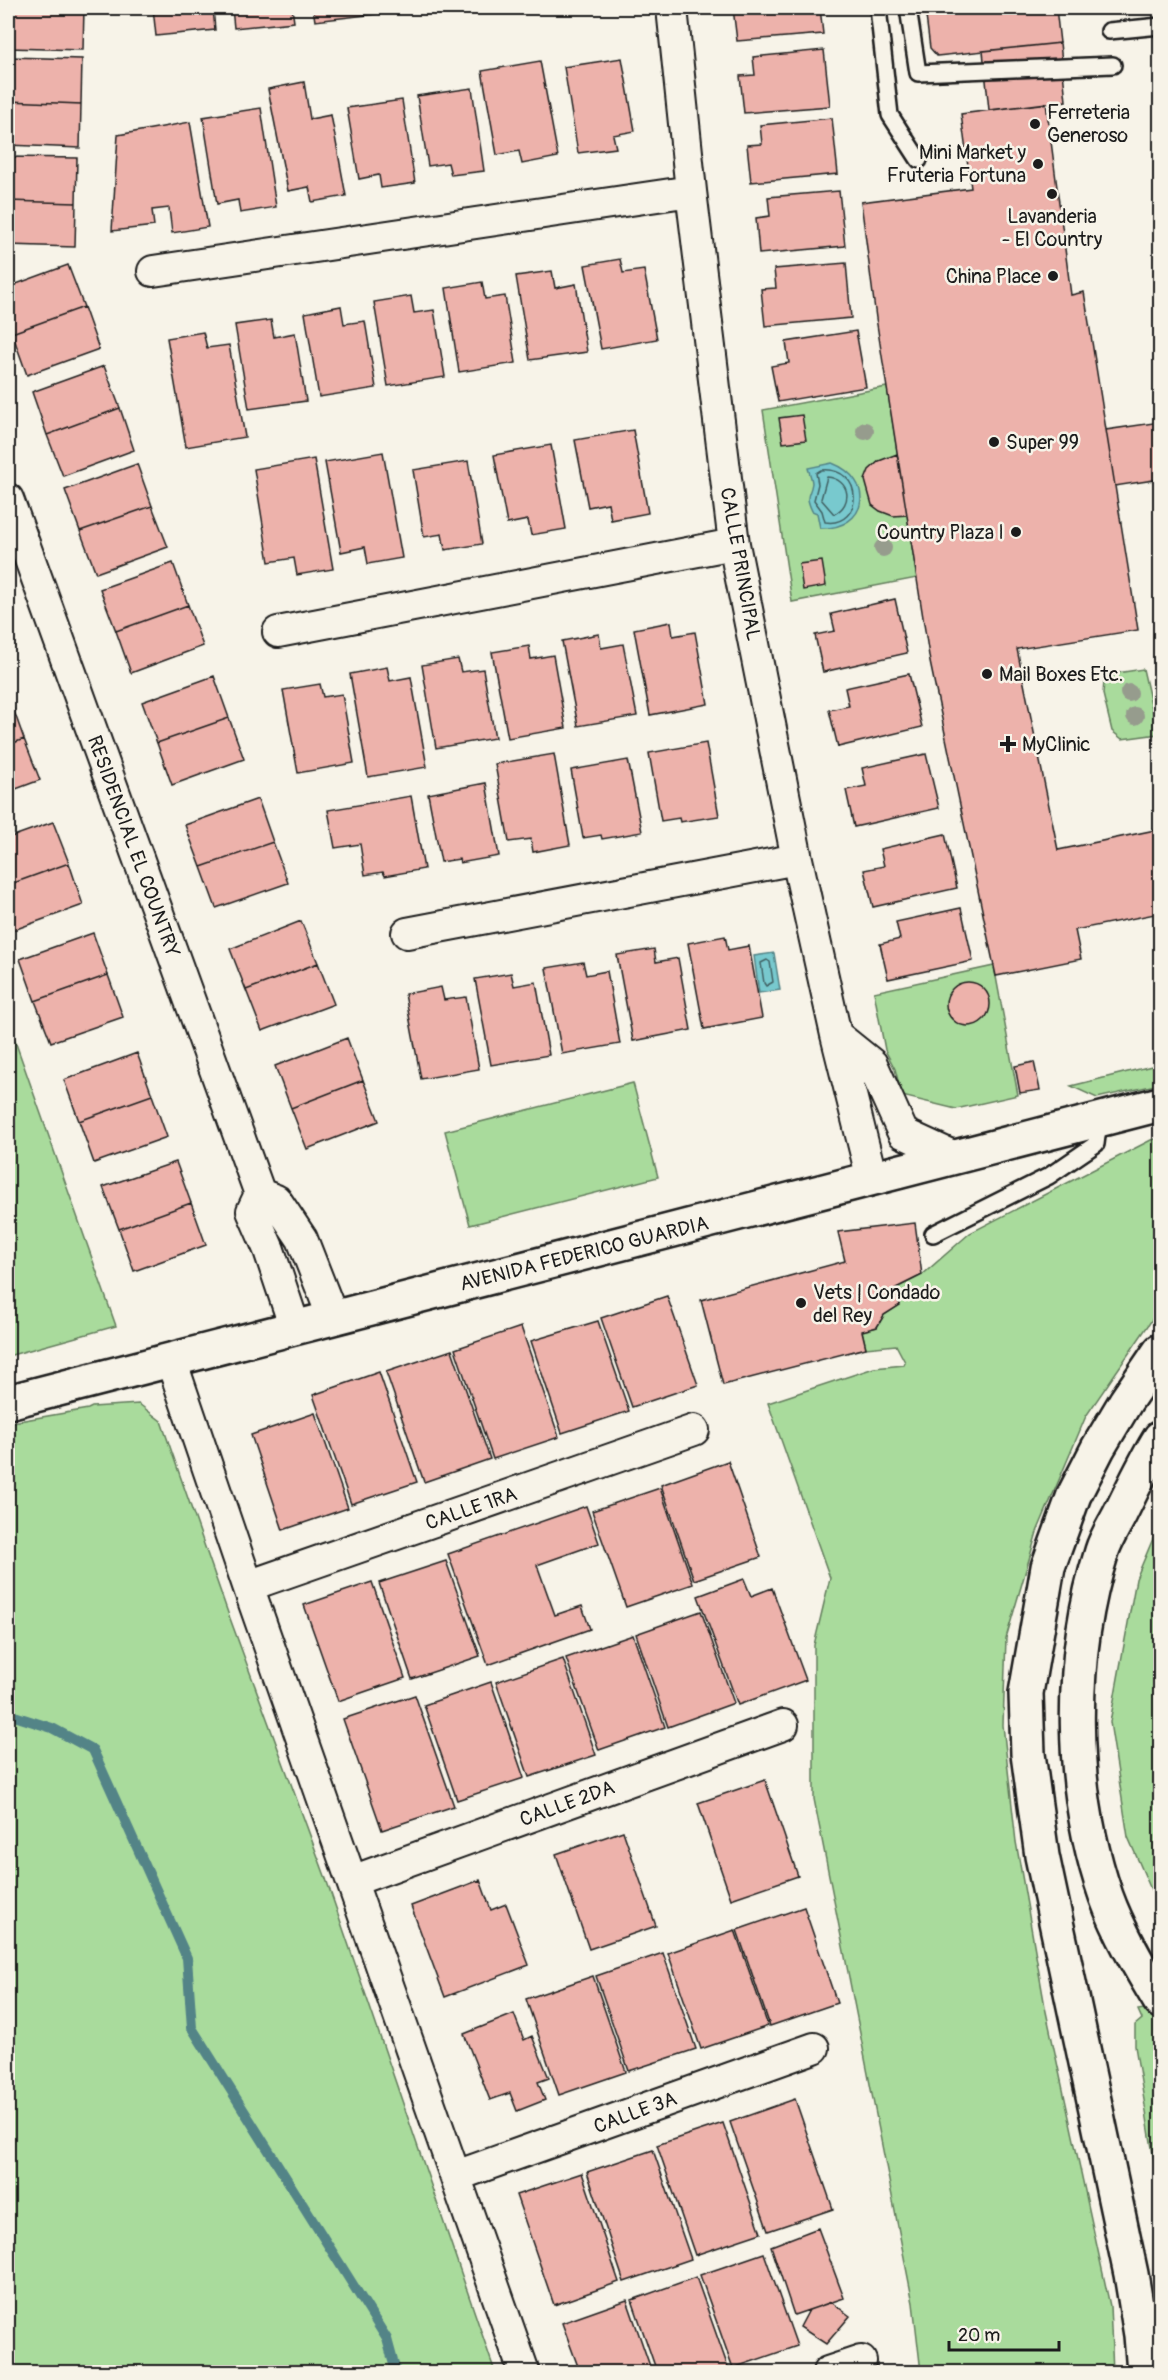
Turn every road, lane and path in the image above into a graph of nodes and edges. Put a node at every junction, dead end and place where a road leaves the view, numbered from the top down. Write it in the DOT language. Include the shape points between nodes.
graph roads {
  1 [pos="672,8"];
  2 [pos="878,8"];
  3 [pos="908,8"];
  4 [pos="1161,26"];
  5 [pos="1109,31"];
  6 [pos="1113,64"];
  7 [pos="919,160"];
  8 [pos="691,191"];
  9 [pos="153,271"];
  10 [pos="8,499"];
  11 [pos="734,544"];
  12 [pos="278,632"];
  13 [pos="797,859"];
  14 [pos="407,933"];
  15 [pos="836,1035"];
  16 [pos="1161,1104"];
  17 [pos="1099,1120"];
  18 [pos="955,1157"];
  19 [pos="872,1179"];
  20 [pos="260,1194"];
  21 [pos="933,1234"];
  22 [pos="333,1318"];
  23 [pos="295,1328"];
  24 [pos="1161,1351"];
  25 [pos="171,1360"];
  26 [pos="8,1402"];
  27 [pos="694,1430"];
  28 [pos="1161,1438"];
  29 [pos="248,1586"];
  30 [pos="783,1725"];
  31 [pos="352,1881"];
  32 [pos="1161,2001"];
  33 [pos="814,2048"];
  34 [pos="456,2176"];
  35 [pos="861,2361"];
  36 [pos="524,2373"];
  37 [pos="828,2373"];
  38 [pos="1144,2373"];
  1 -- 8 [label="street, CALLE PRINCIPAL"];
  2 -- 7 [label="lane" via="890,115"];
  3 -- 6 [label="lane" via="918,73"];
  4 -- 5 [label="lane"];
  8 -- 9 [label="street"];
  8 -- 11 [label="street, CALLE PRINCIPAL"];
  10 -- 20 [label="street, RESIDENCIAL EL COUNTRY"];
  11 -- 12 [label="street"];
  11 -- 13 [label="street, CALLE PRINCIPAL"];
  13 -- 14 [label="street"];
  13 -- 15 [label="street, CALLE PRINCIPAL"];
  15 -- 18 [label="street" via="872,1064 903,1133"];
  15 -- 19 [label="street, CALLE PRINCIPAL"];
  16 -- 17 [label="main road, AVENIDA FEDERICO GUARDIA"];
  17 -- 18 [label="main road, AVENIDA FEDERICO GUARDIA"];
  17 -- 21 [label="lane" via="1096,1144 1049,1176"];
  18 -- 19 [label="main road, AVENIDA FEDERICO GUARDIA"];
  19 -- 22 [label="main road, AVENIDA FEDERICO GUARDIA"];
  20 -- 22 [label="street" via="276,1200 302,1239"];
  20 -- 23 [label="street, RESIDENCIAL EL COUNTRY" via="252,1211"];
  22 -- 23 [label="main road, AVENIDA FEDERICO GUARDIA"];
  23 -- 25 [label="main road, AVENIDA FEDERICO GUARDIA"];
  24 -- 38 [label="main road" via="1126,1401 1074,1495 1048,1567 1026,1694 1028,1754 1042,1856 1131,2274"];
  25 -- 26 [label="main road, AVENIDA FEDERICO GUARDIA"];
  25 -- 29 [label="street"];
  27 -- 29 [label="street, CALLE 1RA"];
  28 -- 32 [label="main road" via="1146,1460 1103,1550 1083,1635 1077,1709 1084,1810 1107,1896 1142,1972"];
  29 -- 31 [label="street"];
  30 -- 31 [label="street, CALLE 2DA"];
  31 -- 34 [label="street"];
  33 -- 34 [label="street, CALLE 3A"];
  34 -- 36 [label="street"];
  35 -- 37 [label="street"];
}
